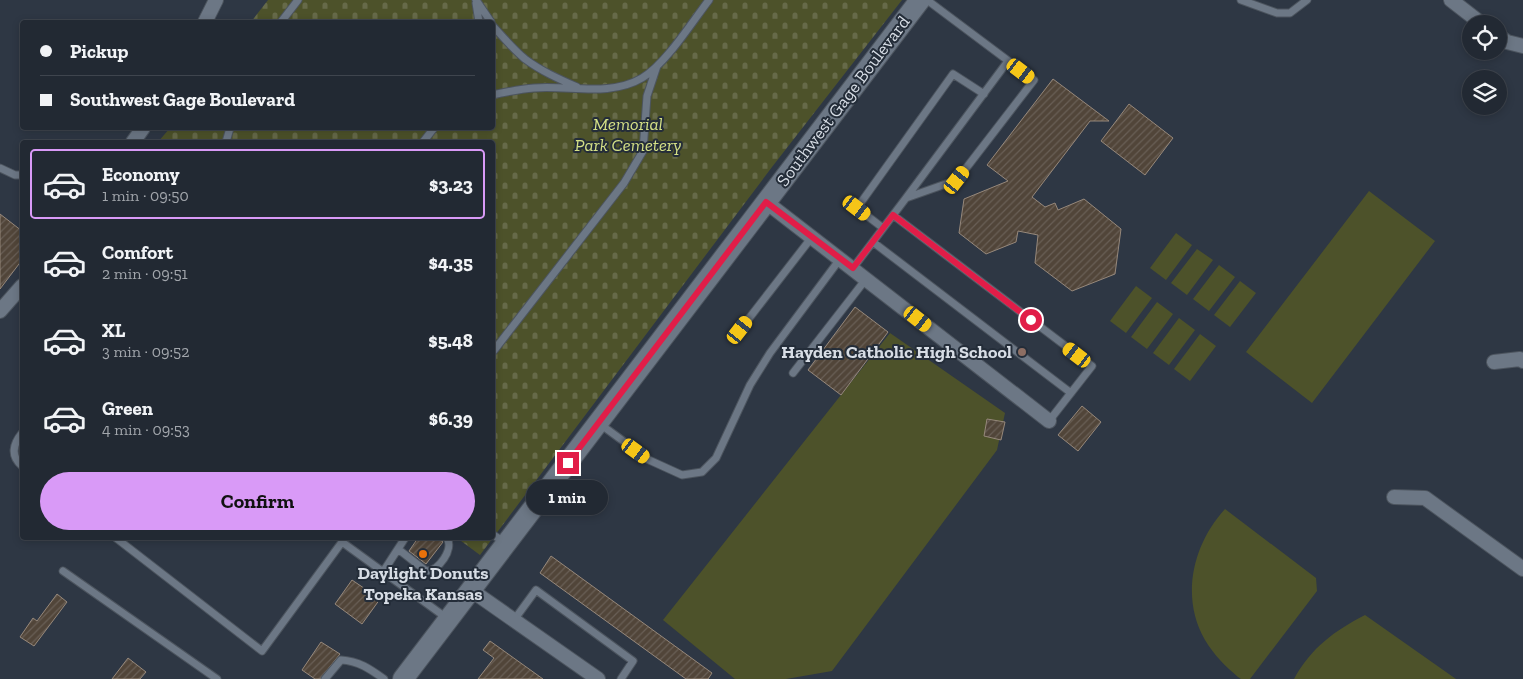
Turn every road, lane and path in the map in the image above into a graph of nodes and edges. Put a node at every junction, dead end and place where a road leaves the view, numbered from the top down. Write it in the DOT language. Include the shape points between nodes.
graph roads {
  1 [pos="216,0"];
  2 [pos="298,0"];
  3 [pos="476,0"];
  4 [pos="709,0"];
  5 [pos="920,0"];
  6 [pos="927,0"];
  7 [pos="1241,0"];
  8 [pos="1307,0"];
  9 [pos="1459,3"];
  10 [pos="1472,15"];
  11 [pos="206,20"];
  12 [pos="283,20"];
  13 [pos="479,20"];
  14 [pos="489,20"];
  15 [pos="495,27"];
  16 [pos="1507,42"];
  17 [pos="1523,46"];
  18 [pos="1008,61"];
  19 [pos="657,66"];
  20 [pos="580,88"];
  21 [pos="984,94"];
  22 [pos="495,95"];
  23 [pos="432,130"];
  24 [pos="425,140"];
  25 [pos="0,168"];
  26 [pos="20,175"];
  27 [pos="906,198"];
  28 [pos="766,202"];
  29 [pos="893,215"];
  30 [pos="883,228"];
  31 [pos="812,237"];
  32 [pos="873,242"];
  33 [pos="840,258"];
  34 [pos="853,268"];
  35 [pos="867,279"];
  36 [pos="20,288"];
  37 [pos="0,311"];
  38 [pos="740,330"];
  39 [pos="495,338"];
  40 [pos="503,339"];
  41 [pos="495,349"];
  42 [pos="1523,361"];
  43 [pos="1494,362"];
  44 [pos="793,373"];
  45 [pos="1071,394"];
  46 [pos="1049,421"];
  47 [pos="598,423"];
  48 [pos="20,436"];
  49 [pos="20,464"];
  50 [pos="1394,497"];
  51 [pos="499,538"];
  52 [pos="119,540"];
  53 [pos="342,540"];
  54 [pos="404,540"];
  55 [pos="448,540"];
  56 [pos="398,549"];
  57 [pos="1523,569"];
  58 [pos="63,571"];
  59 [pos="383,572"];
  60 [pos="470,590"];
  61 [pos="448,620"];
  62 [pos="514,620"];
  63 [pos="217,679"];
  64 [pos="325,679"];
  65 [pos="384,679"];
  66 [pos="403,679"];
  67 [pos="598,679"];
  68 [pos="621,679"];
  1 -- 11 [label="street"];
  2 -- 12 [label="lane"];
  3 -- 13 [label="lane"];
  3 -- 14 [label="lane"];
  4 -- 19 [label="lane"];
  5 -- 28 [label="main road, Southwest Gage Boulevard"];
  6 -- 18 [label="lane"];
  7 -- 8 [label="lane" via="1277,13 1290,13"];
  9 -- 10 [label="street"];
  15 -- 20 [label="lane" via="526,59"];
  16 -- 17 [label="street"];
  18 -- 21 [label="lane"];
  18 -- 27 [label="lane" via="1034,80 957,180"];
  19 -- 20 [label="lane" via="643,78 626,85"];
  19 -- 40 [label="lane" via="647,96 645,139 638,161"];
  20 -- 22 [label="lane" via="533,88"];
  21 -- 27 [label="lane"];
  21 -- 30 [label="lane" via="953,74 857,208"];
  23 -- 24 [label="lane"];
  25 -- 26 [label="lane"];
  27 -- 29 [label="lane"];
  28 -- 31 [label="street"];
  28 -- 47 [label="main road, Southwest Gage Boulevard"];
  29 -- 30 [label="lane"];
  29 -- 45 [label="lane" via="1092,366"];
  30 -- 32 [label="lane"];
  31 -- 33 [label="street"];
  31 -- 38 [label="lane"];
  32 -- 34 [label="lane"];
  32 -- 45 [label="lane"];
  33 -- 34 [label="street"];
  33 -- 47 [label="lane" via="750,384 716,458 702,472 682,475 649,460"];
  34 -- 35 [label="street"];
  35 -- 44 [label="lane"];
  35 -- 46 [label="street"];
  36 -- 37 [label="street"];
  39 -- 40 [label="lane"];
  40 -- 41 [label="lane"];
  42 -- 43 [label="street"];
  45 -- 46 [label="lane"];
  47 -- 51 [label="main road, Southwest Gage Boulevard"];
  48 -- 49 [label="lane" via="14,449 14,456"];
  50 -- 57 [label="street" via="1425,498"];
  51 -- 60 [label="main road, Southwest Gage Boulevard"];
  52 -- 53 [label="lane" via="262,651"];
  53 -- 59 [label="lane"];
  54 -- 56 [label="lane"];
  55 -- 56 [label="lane" via="449,550 432,571 426,571"];
  56 -- 59 [label="lane"];
  58 -- 63 [label="lane"];
  59 -- 61 [label="lane"];
  60 -- 61 [label="main road, Southwest Gage Boulevard"];
  60 -- 62 [label="street"];
  61 -- 66 [label="main road, Southwest Gage Boulevard"];
  62 -- 67 [label="street"];
  62 -- 68 [label="lane" via="536,590 633,661"];
  64 -- 65 [label="lane" via="341,660 352,660"];
}
